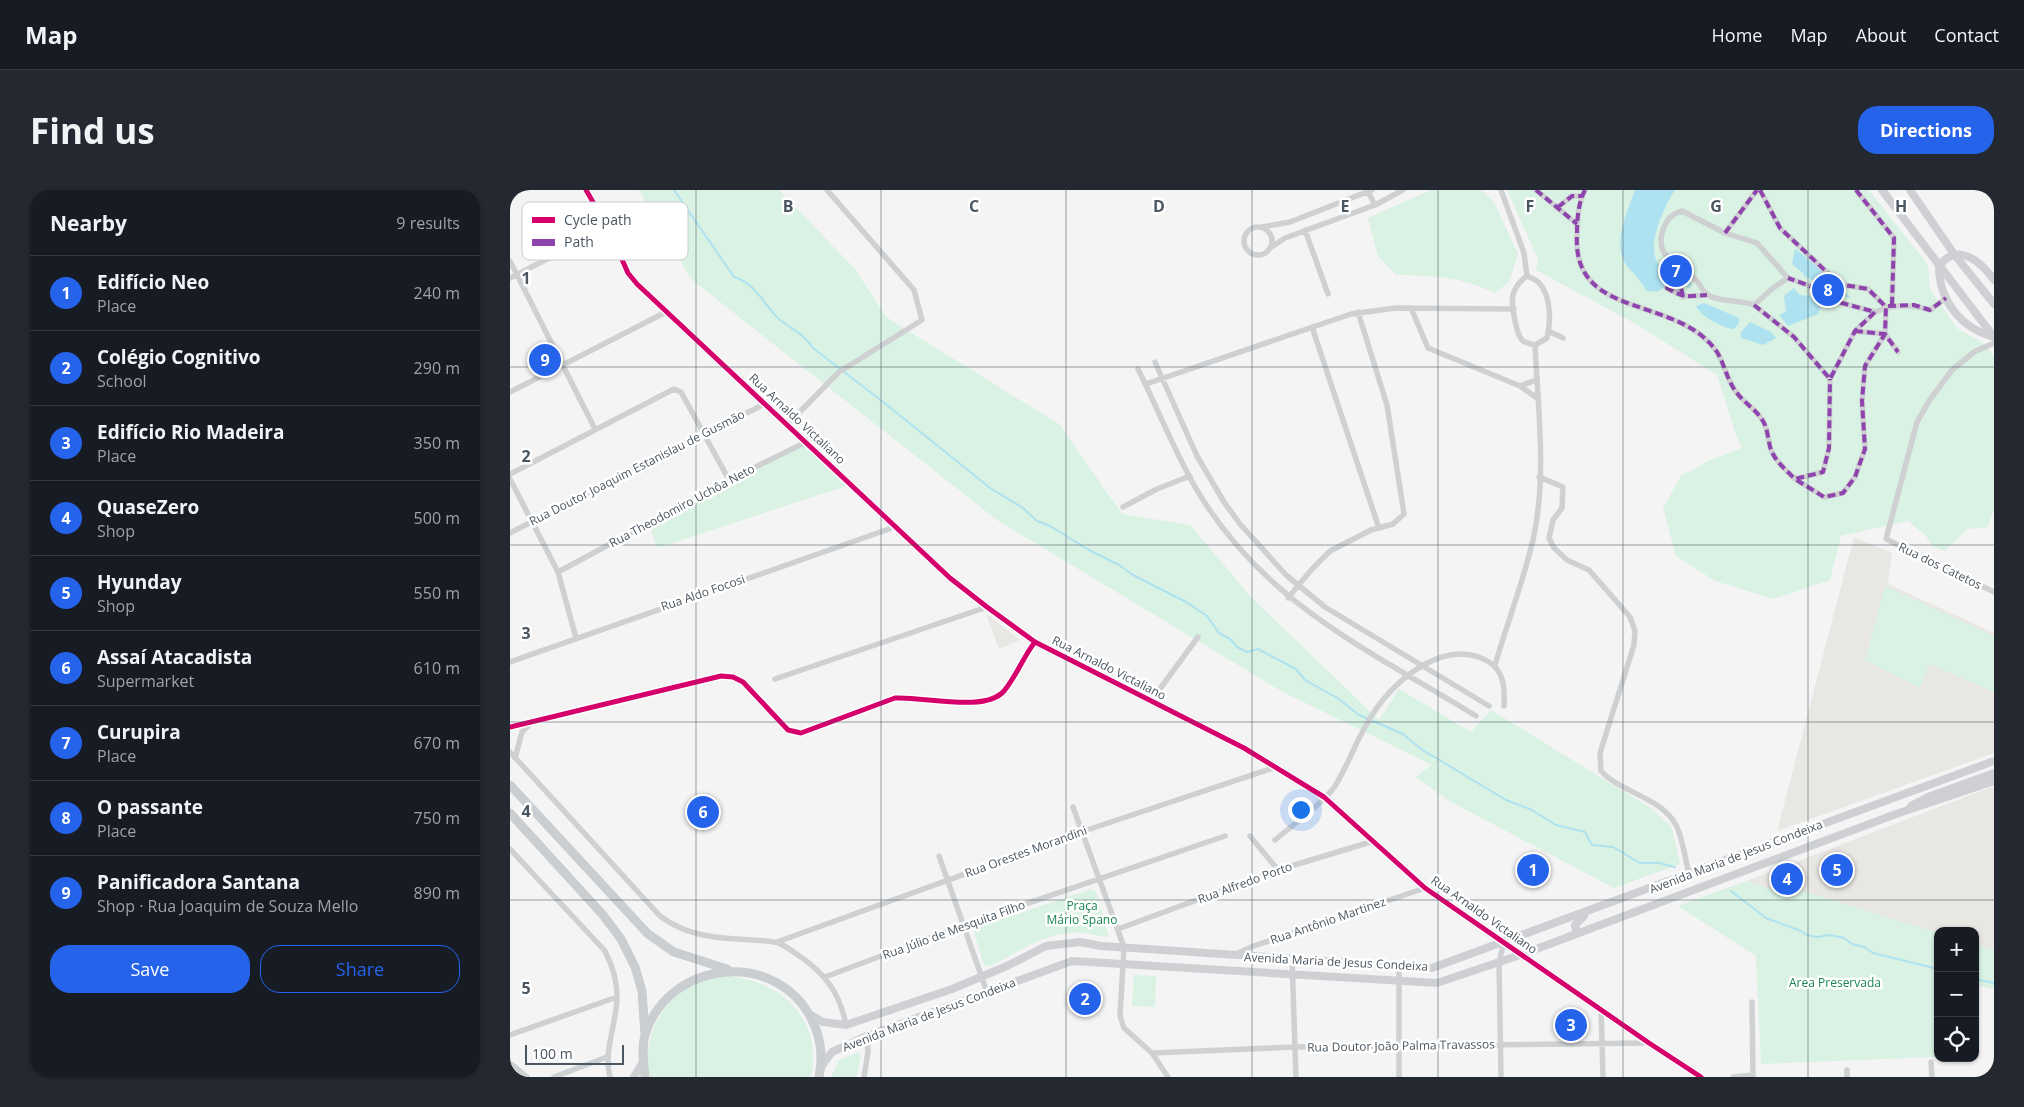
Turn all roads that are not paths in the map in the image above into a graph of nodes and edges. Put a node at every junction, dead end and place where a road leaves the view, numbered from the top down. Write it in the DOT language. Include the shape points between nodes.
graph roads {
  1 [pos="586,190"];
  2 [pos="827,190"];
  3 [pos="1403,190"];
  4 [pos="1501,190"];
  5 [pos="1536,190"];
  6 [pos="1759,190"];
  7 [pos="1856,190"];
  8 [pos="1882,190"];
  9 [pos="1910,190"];
  10 [pos="1370,191"];
  11 [pos="1571,193"];
  12 [pos="1583,193"];
  13 [pos="593,202"];
  14 [pos="1375,205"];
  15 [pos="1558,207"];
  16 [pos="1577,224"];
  17 [pos="1262,227"];
  18 [pos="1305,230"];
  19 [pos="1725,233"];
  20 [pos="1270,248"];
  21 [pos="1954,254"];
  22 [pos="545,260"];
  23 [pos="622,260"];
  24 [pos="510,261"];
  25 [pos="1939,266"];
  26 [pos="517,274"];
  27 [pos="1527,276"];
  28 [pos="1993,276"];
  29 [pos="510,278"];
  30 [pos="1788,278"];
  31 [pos="1328,294"];
  32 [pos="1707,295"];
  33 [pos="1682,297"];
  34 [pos="1946,298"];
  35 [pos="1994,304"];
  36 [pos="1754,305"];
  37 [pos="1889,306"];
  38 [pos="1411,308"];
  39 [pos="1514,309"];
  40 [pos="666,312"];
  41 [pos="1358,312"];
  42 [pos="1875,312"];
  43 [pos="1312,327"];
  44 [pos="1548,331"];
  45 [pos="1855,331"];
  46 [pos="1885,334"];
  47 [pos="1994,337"];
  48 [pos="1563,338"];
  49 [pos="1994,343"];
  50 [pos="1534,345"];
  51 [pos="1898,352"];
  52 [pos="1155,362"];
  53 [pos="563,365"];
  54 [pos="1138,369"];
  55 [pos="1162,378"];
  56 [pos="1830,379"];
  57 [pos="1536,380"];
  58 [pos="1146,384"];
  59 [pos="1520,386"];
  60 [pos="510,392"];
  61 [pos="1537,398"];
  62 [pos="765,404"];
  63 [pos="788,424"];
  64 [pos="595,429"];
  65 [pos="703,433"];
  66 [pos="806,442"];
  67 [pos="510,474"];
  68 [pos="1190,476"];
  69 [pos="1539,476"];
  70 [pos="510,479"];
  71 [pos="1795,479"];
  72 [pos="728,480"];
  73 [pos="1123,507"];
  74 [pos="533,521"];
  75 [pos="895,525"];
  76 [pos="1379,528"];
  77 [pos="510,533"];
  78 [pos="558,572"];
  79 [pos="1298,586"];
  80 [pos="1994,592"];
  81 [pos="1288,598"];
  82 [pos="987,608"];
  83 [pos="1198,637"];
  84 [pos="576,638"];
  85 [pos="1035,642"];
  86 [pos="510,662"];
  87 [pos="1424,665"];
  88 [pos="1495,665"];
  89 [pos="1409,675"];
  90 [pos="775,679"];
  91 [pos="1151,701"];
  92 [pos="1489,706"];
  93 [pos="1504,706"];
  94 [pos="1476,716"];
  95 [pos="531,723"];
  96 [pos="510,727"];
  97 [pos="510,752"];
  98 [pos="515,758"];
  99 [pos="1994,761"];
  100 [pos="1994,766"];
  101 [pos="1276,768"];
  102 [pos="1994,773"];
  103 [pos="1994,780"];
  104 [pos="510,785"];
  105 [pos="1324,797"];
  106 [pos="1894,798"];
  107 [pos="1073,807"];
  108 [pos="510,813"];
  109 [pos="1896,814"];
  110 [pos="1081,832"];
  111 [pos="1225,836"];
  112 [pos="1250,836"];
  113 [pos="1275,840"];
  114 [pos="1374,841"];
  115 [pos="510,848"];
  116 [pos="939,856"];
  117 [pos="1278,870"];
  118 [pos="1689,874"];
  119 [pos="948,879"];
  120 [pos="1099,880"];
  121 [pos="1425,888"];
  122 [pos="1634,896"];
  123 [pos="1638,910"];
  124 [pos="1585,914"];
  125 [pos="964,925"];
  126 [pos="1118,929"];
  127 [pos="1580,932"];
  128 [pos="777,942"];
  129 [pos="1504,942"];
  130 [pos="1124,947"];
  131 [pos="1523,954"];
  132 [pos="1232,956"];
  133 [pos="1292,959"];
  134 [pos="1500,962"];
  135 [pos="1122,963"];
  136 [pos="1399,966"];
  137 [pos="730,970"];
  138 [pos="1293,974"];
  139 [pos="825,977"];
  140 [pos="981,977"];
  141 [pos="1398,982"];
  142 [pos="987,992"];
  143 [pos="617,997"];
  144 [pos="1752,1002"];
  145 [pos="1601,1008"];
  146 [pos="809,1014"];
  147 [pos="846,1025"];
  148 [pos="510,1035"];
  149 [pos="645,1036"];
  150 [pos="867,1036"];
  151 [pos="1603,1043"];
  152 [pos="1649,1044"];
  153 [pos="1501,1045"];
  154 [pos="1296,1047"];
  155 [pos="1399,1047"];
  156 [pos="1152,1053"];
  157 [pos="607,1057"];
  158 [pos="643,1062"];
  159 [pos="1931,1062"];
  160 [pos="510,1064"];
  161 [pos="1687,1066"];
  162 [pos="821,1067"];
  163 [pos="1847,1070"];
  164 [pos="1753,1076"];
  165 [pos="528,1077"];
  166 [pos="554,1077"];
  167 [pos="610,1077"];
  168 [pos="634,1077"];
  169 [pos="645,1077"];
  170 [pos="819,1077"];
  171 [pos="864,1077"];
  172 [pos="1168,1077"];
  173 [pos="1296,1077"];
  174 [pos="1399,1077"];
  175 [pos="1501,1077"];
  176 [pos="1603,1077"];
  177 [pos="1686,1077"];
  178 [pos="1701,1077"];
  179 [pos="1733,1077"];
  180 [pos="1846,1077"];
  181 [pos="1932,1077"];
  1 -- 13 [label="main road, Rua Arnaldo Victaliano"];
  2 -- 63 [label="street" via="914,290 922,320 842,370"];
  3 -- 14 [label="street"];
  4 -- 27 [label="street" via="1524,253"];
  5 -- 15 [label="street"];
  6 -- 19 [label="street"];
  6 -- 37 [label="street" via="1780,228 1832,277 1844,285 1868,289"];
  7 -- 37 [label="street" via="1894,238"];
  8 -- 25 [label="main road"];
  9 -- 21 [label="main road"];
  10 -- 14 [label="street"];
  10 -- 17 [label="street" via="1290,222"];
  11 -- 12 [label="street"];
  11 -- 15 [label="street"];
  12 -- 16 [label="street"];
  14 -- 18 [label="street"];
  15 -- 16 [label="street"];
  16 -- 71 [label="street" via="1576,250 1585,273 1599,291 1678,320 1702,337 1717,352 1736,393 1764,422 1779,464"];
  17 -- 20 [label="street" via="1272,236"];
  17 -- 20 [label="street" via="1248,230 1244,243 1253,254 1263,254"];
  18 -- 20 [label="street"];
  18 -- 31 [label="street"];
  19 -- 30 [label="street" via="1757,243"];
  19 -- 32 [label="street" via="1682,212 1674,214 1665,226 1662,243 1666,256 1690,275"];
  21 -- 25 [label="main road"];
  21 -- 28 [label="main road" via="1968,255"];
  21 -- 35 [label="main road"];
  22 -- 26 [label="street"];
  23 -- 40 [label="main road, Rua Arnaldo Victaliano" via="628,273"];
  24 -- 26 [label="street"];
  25 -- 34 [label="main road" via="1940,284"];
  25 -- 47 [label="main road"];
  26 -- 29 [label="street"];
  26 -- 53 [label="street"];
  27 -- 39 [label="street" via="1518,284 1513,296"];
  27 -- 44 [label="street" via="1539,282 1545,291"];
  30 -- 36 [label="street"];
  30 -- 42 [label="street" via="1810,286 1827,298"];
  32 -- 33 [label="street"];
  32 -- 36 [label="street"];
  34 -- 37 [label="street" via="1930,310 1914,305"];
  34 -- 47 [label="main road" via="1966,326"];
  36 -- 56 [label="street" via="1794,336"];
  37 -- 42 [label="street"];
  37 -- 46 [label="street"];
  38 -- 39 [label="street"];
  38 -- 41 [label="street"];
  38 -- 59 [label="street" via="1428,348"];
  39 -- 50 [label="street" via="1516,330 1522,341"];
  40 -- 53 [label="street"];
  40 -- 62 [label="main road, Rua Arnaldo Victaliano"];
  41 -- 43 [label="street"];
  41 -- 76 [label="street" via="1387,405 1404,508 1400,520"];
  42 -- 45 [label="street"];
  43 -- 55 [label="street"];
  43 -- 76 [label="street"];
  44 -- 48 [label="street"];
  44 -- 50 [label="street" via="1547,338"];
  45 -- 46 [label="street"];
  45 -- 56 [label="street"];
  46 -- 51 [label="street"];
  46 -- 71 [label="street" via="1865,366 1862,401 1865,449 1855,477 1842,493 1824,497"];
  49 -- 80 [label="street, Rua dos Catetos" via="1974,352 1952,370 1917,422 1886,539"];
  50 -- 57 [label="street"];
  52 -- 55 [label="street"];
  53 -- 60 [label="street"];
  53 -- 64 [label="street"];
  54 -- 58 [label="street"];
  55 -- 58 [label="street"];
  55 -- 79 [label="street" via="1197,456 1224,502 1260,547"];
  56 -- 71 [label="street" via="1829,448 1822,472"];
  57 -- 59 [label="street"];
  57 -- 61 [label="street"];
  58 -- 68 [label="street"];
  59 -- 61 [label="street"];
  61 -- 69 [label="street"];
  62 -- 63 [label="main road, Rua Arnaldo Victaliano"];
  62 -- 65 [label="street, Rua Doutor Joaquim Estanislau de Gusmão"];
  63 -- 66 [label="main road, Rua Arnaldo Victaliano"];
  64 -- 65 [label="street" via="674,389 681,392"];
  64 -- 67 [label="street"];
  65 -- 72 [label="street"];
  65 -- 74 [label="street, Rua Doutor Joaquim Estanislau de Gusmão"];
  66 -- 72 [label="street, Rua Theodomiro Uchôa Neto"];
  66 -- 75 [label="main road, Rua Arnaldo Victaliano"];
  68 -- 73 [label="street"];
  68 -- 81 [label="street" via="1209,508 1246,556"];
  69 -- 88 [label="street" via="1533,540"];
  69 -- 118 [label="street" via="1563,487 1562,508 1553,520 1549,538 1554,548 1567,560 1589,570 1630,617 1635,631 1634,645 1600,753 1601,771 1607,778 1652,803 1676,824"];
  70 -- 74 [label="street"];
  72 -- 78 [label="street, Rua Theodomiro Uchôa Neto"];
  74 -- 77 [label="street, Rua Doutor Joaquim Estanislau de Gusmão"];
  74 -- 78 [label="street"];
  75 -- 82 [label="main road, Rua Arnaldo Victaliano" via="951,579"];
  75 -- 84 [label="street, Rua Aldo Focosi"];
  76 -- 79 [label="street" via="1330,551"];
  78 -- 84 [label="street"];
  79 -- 81 [label="street"];
  79 -- 87 [label="street" via="1325,607"];
  81 -- 89 [label="street" via="1316,620"];
  82 -- 85 [label="main road, Rua Arnaldo Victaliano"];
  82 -- 90 [label="street"];
  83 -- 91 [label="street"];
  84 -- 86 [label="street, Rua Aldo Focosi"];
  85 -- 91 [label="main road, Rua Arnaldo Victaliano"];
  85 -- 95 [label="street" via="1004,692 991,700 895,698 801,734 788,730 743,682 721,676"];
  87 -- 88 [label="street" via="1443,656 1465,653 1480,656"];
  87 -- 89 [label="street"];
  87 -- 92 [label="street"];
  88 -- 93 [label="street" via="1502,678"];
  89 -- 94 [label="street"];
  89 -- 105 [label="street" via="1374,711 1334,787"];
  91 -- 101 [label="main road, Rua Arnaldo Victaliano"];
  95 -- 96 [label="street"];
  95 -- 98 [label="street" via="522,732"];
  97 -- 98 [label="street"];
  98 -- 128 [label="street" via="660,916 674,926 692,934 722,939"];
  99 -- 106 [label="main road, Avenida Maria de Jesus Condeixa"];
  100 -- 106 [label="main road" via="1925,792"];
  101 -- 105 [label="main road, Rua Arnaldo Victaliano"];
  101 -- 110 [label="street, Rua Orestes Morandini"];
  102 -- 109 [label="main road" via="1928,797"];
  103 -- 109 [label="main road, Avenida Maria de Jesus Condeixa"];
  104 -- 137 [label="main road" via="648,934 674,952"];
  105 -- 113 [label="street"];
  105 -- 114 [label="main road, Rua Arnaldo Victaliano"];
  106 -- 118 [label="main road, Avenida Maria de Jesus Condeixa"];
  107 -- 110 [label="street"];
  108 -- 149 [label="main road" via="602,915 625,946 642,991"];
  109 -- 123 [label="main road, Avenida Maria de Jesus Condeixa"];
  110 -- 119 [label="street, Rua Orestes Morandini"];
  110 -- 120 [label="street"];
  111 -- 120 [label="street, Rua Júlio de Mesquita Filho"];
  112 -- 117 [label="street"];
  114 -- 117 [label="street, Rua Alfredo Porto"];
  114 -- 121 [label="main road, Rua Arnaldo Victaliano"];
  115 -- 143 [label="street" via="605,951"];
  116 -- 119 [label="street"];
  117 -- 126 [label="street, Rua Alfredo Porto"];
  118 -- 122 [label="main road, Avenida Maria de Jesus Condeixa"];
  119 -- 125 [label="street"];
  119 -- 128 [label="street, Rua Orestes Morandini"];
  120 -- 125 [label="street, Rua Júlio de Mesquita Filho"];
  120 -- 126 [label="street"];
  121 -- 129 [label="main road, Rua Arnaldo Victaliano"];
  121 -- 132 [label="street, Rua Antônio Martinez"];
  122 -- 123 [label="main road"];
  122 -- 124 [label="main road, Avenida Maria de Jesus Condeixa"];
  123 -- 127 [label="main road, Avenida Maria de Jesus Condeixa"];
  124 -- 127 [label="main road" via="1575,925"];
  124 -- 129 [label="main road, Avenida Maria de Jesus Condeixa"];
  125 -- 139 [label="street, Rua Júlio de Mesquita Filho"];
  125 -- 140 [label="street"];
  126 -- 130 [label="street"];
  127 -- 131 [label="main road, Avenida Maria de Jesus Condeixa"];
  128 -- 139 [label="street"];
  129 -- 131 [label="main road, Rua Arnaldo Victaliano"];
  129 -- 134 [label="street"];
  129 -- 136 [label="main road, Avenida Maria de Jesus Condeixa" via="1432,968"];
  130 -- 132 [label="main road, Avenida Maria de Jesus Condeixa"];
  130 -- 135 [label="street"];
  130 -- 140 [label="main road, Avenida Maria de Jesus Condeixa" via="1080,942 1054,944"];
  131 -- 134 [label="main road, Avenida Maria de Jesus Condeixa"];
  131 -- 145 [label="main road, Rua Arnaldo Victaliano"];
  132 -- 133 [label="main road, Avenida Maria de Jesus Condeixa"];
  133 -- 136 [label="main road, Avenida Maria de Jesus Condeixa"];
  133 -- 138 [label="street"];
  134 -- 141 [label="main road, Avenida Maria de Jesus Condeixa" via="1438,983"];
  134 -- 153 [label="street"];
  135 -- 138 [label="main road, Avenida Maria de Jesus Condeixa"];
  135 -- 142 [label="main road, Avenida Maria de Jesus Condeixa" via="1072,961"];
  135 -- 156 [label="street" via="1120,1016 1124,1028"];
  136 -- 141 [label="street"];
  137 -- 146 [label="main road" via="767,977 791,992"];
  137 -- 149 [label="main road" via="702,975 678,988 659,1008"];
  138 -- 141 [label="main road, Avenida Maria de Jesus Condeixa"];
  138 -- 154 [label="street"];
  139 -- 147 [label="street" via="842,1007"];
  140 -- 142 [label="street"];
  140 -- 147 [label="main road, Avenida Maria de Jesus Condeixa"];
  141 -- 155 [label="street"];
  142 -- 150 [label="main road, Avenida Maria de Jesus Condeixa"];
  143 -- 148 [label="street"];
  143 -- 157 [label="street"];
  144 -- 164 [label="street"];
  145 -- 151 [label="street"];
  145 -- 152 [label="main road, Rua Arnaldo Victaliano"];
  146 -- 147 [label="main road, Avenida Maria de Jesus Condeixa" via="823,1022"];
  146 -- 162 [label="main road" via="821,1048"];
  149 -- 158 [label="main road"];
  150 -- 162 [label="main road, Avenida Maria de Jesus Condeixa" via="832,1052"];
  150 -- 171 [label="street"];
  151 -- 152 [label="street, Rua Doutor João Palma Travassos"];
  151 -- 153 [label="street, Rua Doutor João Palma Travassos"];
  151 -- 176 [label="street"];
  152 -- 161 [label="main road, Rua Arnaldo Victaliano"];
  153 -- 155 [label="street, Rua Doutor João Palma Travassos"];
  153 -- 175 [label="street"];
  154 -- 155 [label="street, Rua Doutor João Palma Travassos"];
  154 -- 156 [label="street, Rua Doutor João Palma Travassos"];
  154 -- 173 [label="street"];
  155 -- 174 [label="street"];
  156 -- 172 [label="street"];
  157 -- 166 [label="street"];
  157 -- 167 [label="street"];
  158 -- 168 [label="main road"];
  158 -- 169 [label="main road"];
  159 -- 181 [label="street"];
  160 -- 165 [label="street"];
  161 -- 177 [label="street"];
  161 -- 178 [label="main road, Rua Arnaldo Victaliano"];
  162 -- 170 [label="main road"];
  163 -- 180 [label="street"];
  164 -- 179 [label="street"];
}
